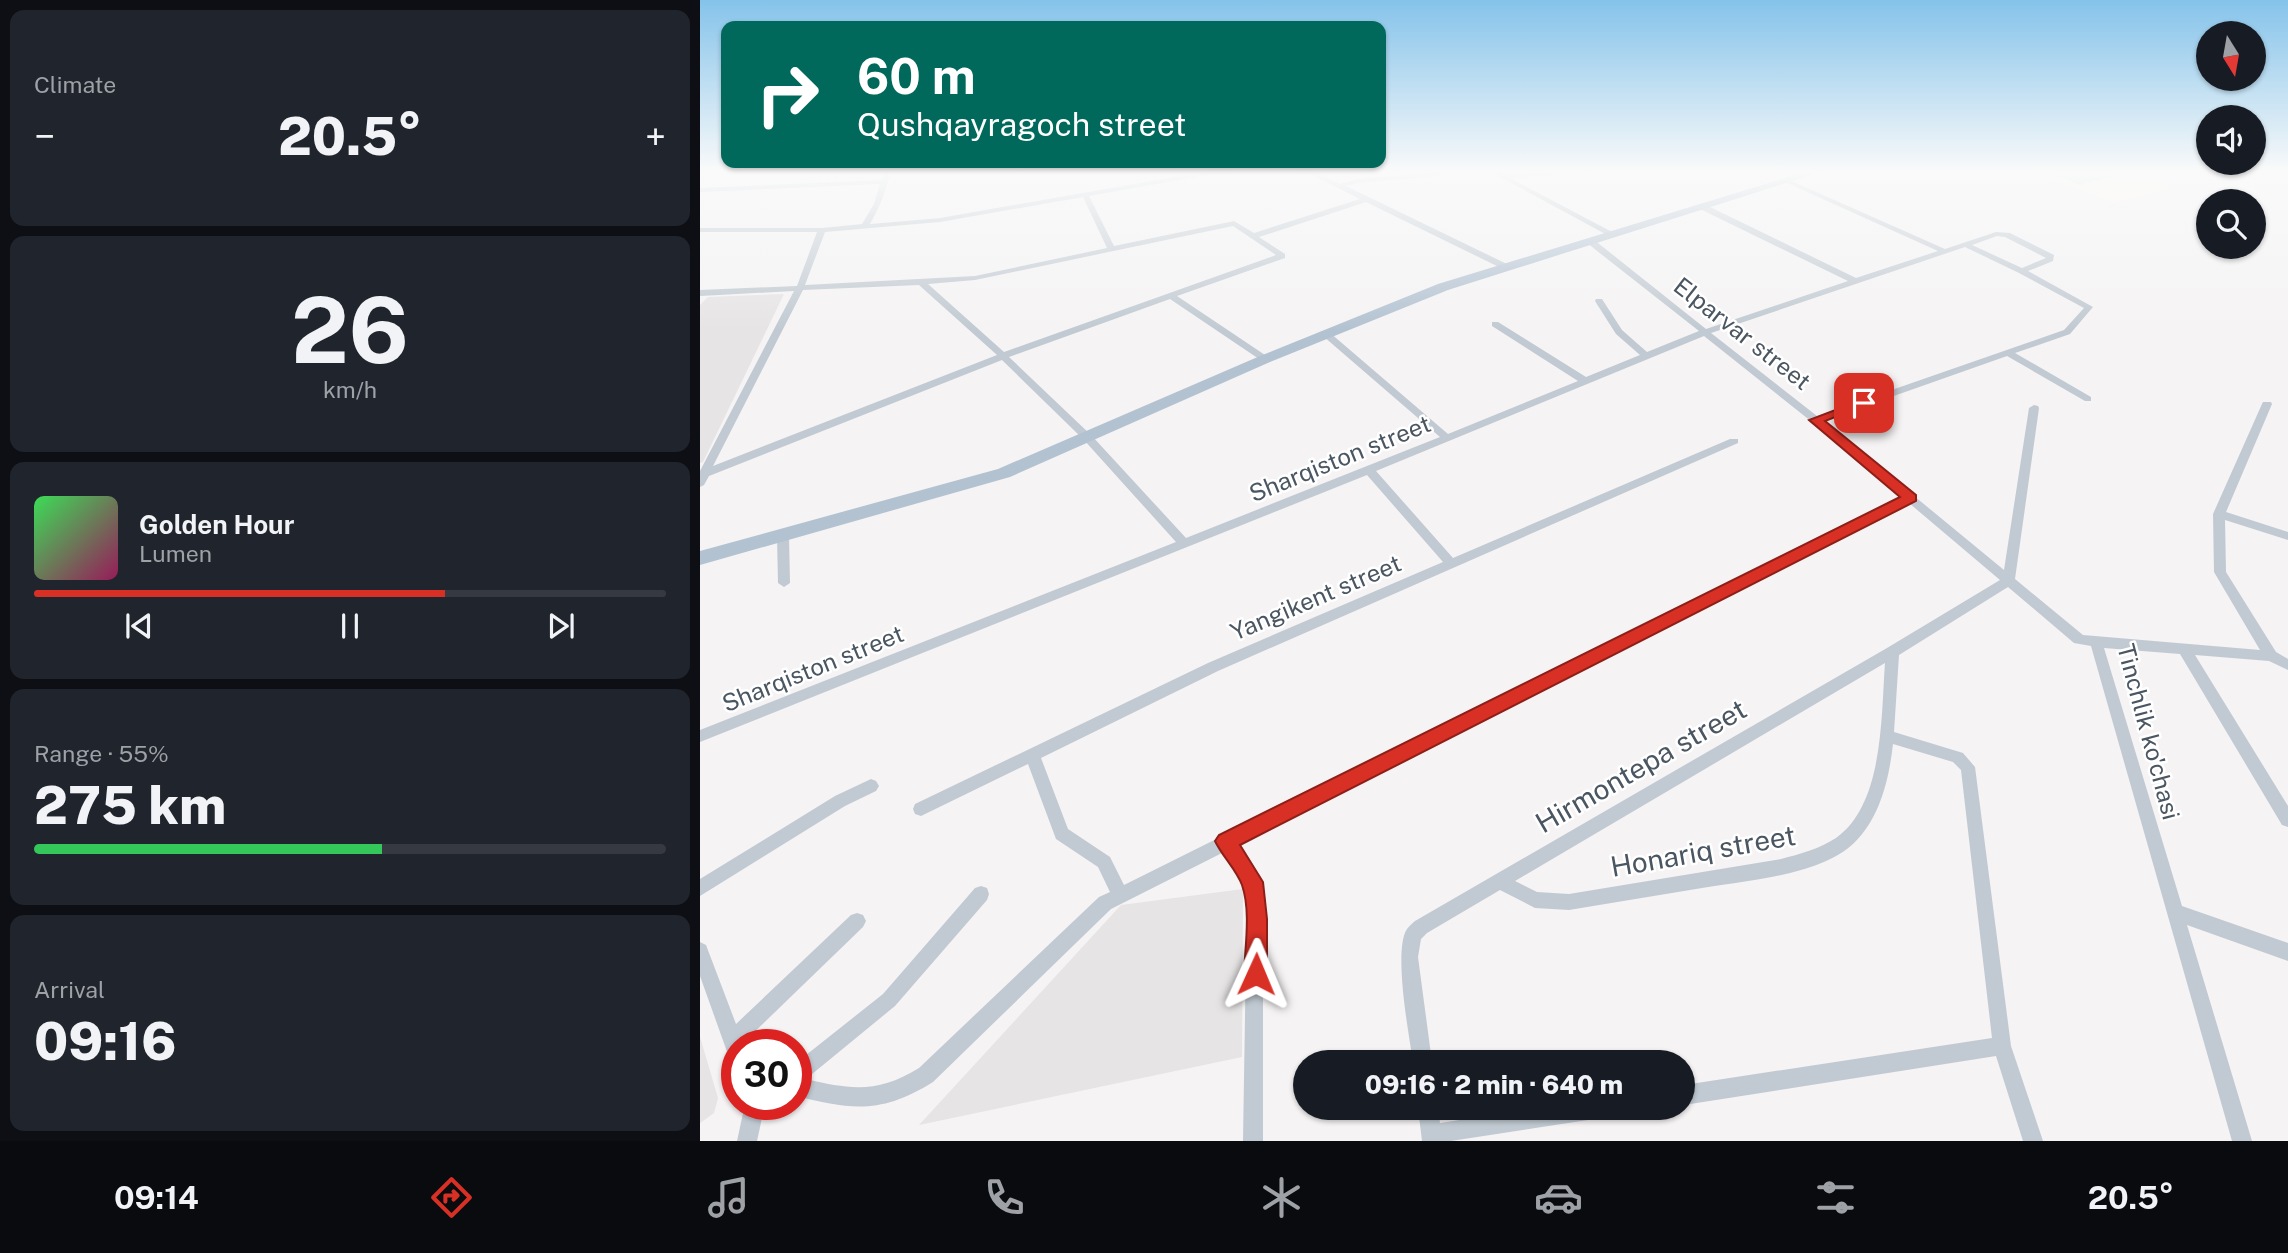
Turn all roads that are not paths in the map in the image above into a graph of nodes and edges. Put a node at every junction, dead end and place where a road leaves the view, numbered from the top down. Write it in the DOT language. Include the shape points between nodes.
graph roads {
  1 [pos="866,223"];
  2 [pos="905,223"];
  3 [pos="1099,223"];
  4 [pos="1233,223"];
  5 [pos="1234,223"];
  6 [pos="1293,223"];
  7 [pos="1417,223"];
  8 [pos="1592,223"];
  9 [pos="1648,223"];
  10 [pos="1736,223"];
  11 [pos="1882,223"];
  12 [pos="864,227"];
  13 [pos="700,230"];
  14 [pos="822,230"];
  15 [pos="1999,233"];
  16 [pos="1612,234"];
  17 [pos="1254,236"];
  18 [pos="1590,240"];
  19 [pos="1964,244"];
  20 [pos="1112,250"];
  21 [pos="1944,251"];
  22 [pos="1506,267"];
  23 [pos="2022,271"];
  24 [pos="1855,281"];
  25 [pos="921,282"];
  26 [pos="800,288"];
  27 [pos="700,293"];
  28 [pos="1171,296"];
  29 [pos="1598,301"];
  30 [pos="1495,324"];
  31 [pos="1704,332"];
  32 [pos="1326,334"];
  33 [pos="2008,353"];
  34 [pos="1003,356"];
  35 [pos="1646,356"];
  36 [pos="1265,359"];
  37 [pos="1585,381"];
  38 [pos="2088,399"];
  39 [pos="2267,404"];
  40 [pos="2034,408"];
  41 [pos="1816,420"];
  42 [pos="1088,438"];
  43 [pos="1447,438"];
  44 [pos="1734,441"];
  45 [pos="1368,470"];
  46 [pos="702,478"];
  47 [pos="1910,498"];
  48 [pos="2218,514"];
  49 [pos="783,536"];
  50 [pos="2288,537"];
  51 [pos="1184,544"];
  52 [pos="700,558"];
  53 [pos="1452,565"];
  54 [pos="2009,580"];
  55 [pos="783,583"];
  56 [pos="2096,642"];
  57 [pos="2185,649"];
  58 [pos="1892,652"];
  59 [pos="2270,656"];
  60 [pos="2288,666"];
  61 [pos="700,736"];
  62 [pos="1885,736"];
  63 [pos="1032,755"];
  64 [pos="871,786"];
  65 [pos="921,809"];
  66 [pos="2288,820"];
  67 [pos="1226,841"];
  68 [pos="1499,881"];
  69 [pos="700,888"];
  70 [pos="981,894"];
  71 [pos="1113,899"];
  72 [pos="2175,912"];
  73 [pos="858,921"];
  74 [pos="700,951"];
  75 [pos="2288,952"];
  76 [pos="728,1029"];
  77 [pos="751,1029"];
  78 [pos="2002,1046"];
  79 [pos="1421,1050"];
  80 [pos="812,1061"];
  81 [pos="812,1090"];
  82 [pos="1695,1093"];
  83 [pos="753,1120"];
  84 [pos="1531,1120"];
  85 [pos="1432,1137"];
  86 [pos="747,1141"];
  87 [pos="1253,1141"];
  88 [pos="2033,1141"];
  89 [pos="2242,1141"];
  1 -- 12 [label="street"];
  2 -- 12 [label="street"];
  3 -- 20 [label="street"];
  4 -- 20 [label="street"];
  5 -- 17 [label="street"];
  6 -- 17 [label="street"];
  7 -- 22 [label="street"];
  8 -- 16 [label="street"];
  9 -- 16 [label="main road"];
  10 -- 24 [label="street"];
  11 -- 21 [label="street"];
  12 -- 14 [label="street"];
  13 -- 14 [label="street"];
  14 -- 26 [label="street"];
  15 -- 19 [label="street, Sharqiston street"];
  15 -- 23 [label="street" via="2051,256"];
  16 -- 18 [label="main road"];
  17 -- 28 [label="street" via="1282,256"];
  18 -- 22 [label="main road"];
  18 -- 31 [label="street, Elparvar street"];
  19 -- 21 [label="street, Sharqiston street"];
  19 -- 23 [label="street"];
  20 -- 25 [label="street" via="975,278"];
  21 -- 24 [label="street, Sharqiston street"];
  22 -- 32 [label="main road"];
  23 -- 33 [label="street" via="2089,307 2067,332"];
  24 -- 31 [label="street, Sharqiston street"];
  25 -- 26 [label="street"];
  25 -- 34 [label="street"];
  26 -- 27 [label="street"];
  26 -- 46 [label="street"];
  28 -- 34 [label="street"];
  28 -- 36 [label="street"];
  29 -- 35 [label="street" via="1619,332"];
  30 -- 37 [label="street"];
  31 -- 35 [label="street, Sharqiston street"];
  31 -- 41 [label="street, Elparvar street"];
  32 -- 36 [label="main road"];
  32 -- 43 [label="street"];
  33 -- 38 [label="street"];
  33 -- 41 [label="street"];
  34 -- 42 [label="street"];
  34 -- 46 [label="street"];
  35 -- 37 [label="street, Sharqiston street"];
  36 -- 42 [label="main road"];
  37 -- 43 [label="street, Sharqiston street"];
  39 -- 48 [label="street"];
  40 -- 54 [label="street"];
  41 -- 47 [label="street, Elparvar street"];
  42 -- 49 [label="main road" via="1004,473"];
  42 -- 51 [label="street"];
  43 -- 45 [label="street, Sharqiston street"];
  44 -- 53 [label="street, Yangikent street"];
  45 -- 51 [label="street, Sharqiston street"];
  45 -- 53 [label="street"];
  47 -- 54 [label="street, Elparvar street"];
  47 -- 67 [label="street"];
  48 -- 50 [label="street"];
  48 -- 59 [label="street" via="2221,572"];
  49 -- 52 [label="main road"];
  49 -- 55 [label="street"];
  51 -- 61 [label="street, Sharqiston street"];
  53 -- 63 [label="street, Yangikent street" via="1213,667"];
  54 -- 56 [label="street, Elparvar street" via="2079,639"];
  54 -- 58 [label="street, Hirmontepa street"];
  56 -- 57 [label="street, Tinchlik ko'chasi"];
  56 -- 72 [label="street, Tinchlik ko'chasi"];
  57 -- 59 [label="street, Tinchlik ko'chasi"];
  57 -- 66 [label="street"];
  58 -- 62 [label="street, Honariq street"];
  58 -- 68 [label="street, Hirmontepa street"];
  59 -- 60 [label="street"];
  62 -- 68 [label="street, Honariq street" via="1874,802 1863,821 1849,837 1811,859 1561,903 1535,900"];
  62 -- 78 [label="street" via="1958,757 1968,767"];
  63 -- 65 [label="street, Yangikent street"];
  63 -- 71 [label="street" via="1062,834 1104,862"];
  64 -- 69 [label="street"];
  67 -- 71 [label="street"];
  67 -- 87 [label="street" via="1255,894"];
  68 -- 79 [label="street, Hirmontepa street" via="1413,935 1409,957"];
  70 -- 80 [label="street" via="889,1000"];
  71 -- 81 [label="street" via="909,1087 884,1096 846,1099"];
  72 -- 75 [label="street"];
  72 -- 89 [label="street, Tinchlik ko'chasi"];
  73 -- 77 [label="street"];
  74 -- 76 [label="street"];
  78 -- 82 [label="street"];
  78 -- 88 [label="street"];
  83 -- 86 [label="street"];
  84 -- 85 [label="street"];
}
